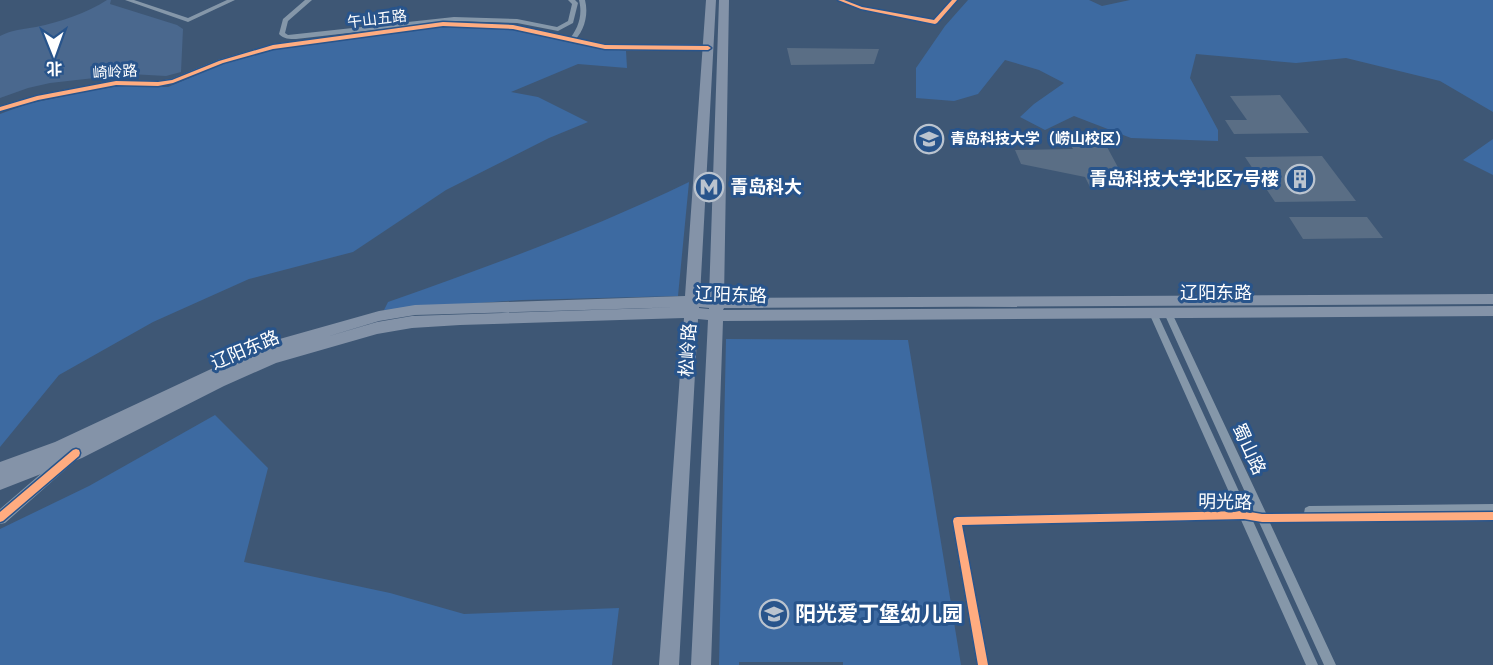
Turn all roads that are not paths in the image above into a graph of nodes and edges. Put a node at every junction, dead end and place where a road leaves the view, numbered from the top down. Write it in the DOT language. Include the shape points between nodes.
graph roads {
  1 [pos="128,0"];
  2 [pos="232,0"];
  3 [pos="309,0"];
  4 [pos="571,0"];
  5 [pos="582,0"];
  6 [pos="711,0"];
  7 [pos="724,0"];
  8 [pos="840,0"];
  9 [pos="867,0"];
  10 [pos="955,0"];
  11 [pos="861,8"];
  12 [pos="571,40"];
  13 [pos="708,48"];
  14 [pos="196,72"];
  15 [pos="0,109"];
  16 [pos="1493,299"];
  17 [pos="692,307"];
  18 [pos="716,310"];
  19 [pos="1493,310"];
  20 [pos="1160,313"];
  21 [pos="76,453"];
  22 [pos="0,469"];
  23 [pos="0,482"];
  24 [pos="1493,509"];
  25 [pos="1245,515"];
  26 [pos="1261,515"];
  27 [pos="1493,516"];
  28 [pos="0,518"];
  29 [pos="669,665"];
  30 [pos="700,665"];
  31 [pos="983,665"];
  32 [pos="1312,665"];
  33 [pos="1330,665"];
  1 -- 2 [label="street" via="188,20"];
  3 -- 4 [label="street" via="285,20 282,34 296,37 469,18 558,29 571,22 575,3"];
  5 -- 12 [label="street" via="580,32"];
  6 -- 13 [label="main road, 松岭路"];
  7 -- 18 [label="main road, 松岭路"];
  8 -- 11 [label="street"];
  9 -- 11 [label="street"];
  10 -- 11 [label="street" via="935,22"];
  12 -- 13 [label="street, 午山五路" via="626,48"];
  12 -- 14 [label="street, 午山五路" via="513,27 443,24 273,47"];
  13 -- 17 [label="main road, 松岭路"];
  14 -- 15 [label="street, 崎岭路" via="158,84 116,83 75,90"];
  16 -- 18 [label="main road, 辽阳东路"];
  17 -- 18 [label="main road, 辽阳东路"];
  17 -- 21 [label="main road, 辽阳东路" via="412,322 377,328 272,358"];
  17 -- 22 [label="main road, 辽阳东路" via="464,307 379,316 274,346 61,447"];
  17 -- 29 [label="main road, 松岭路"];
  18 -- 20 [label="main road, 辽阳东路"];
  18 -- 30 [label="main road, 松岭路"];
  19 -- 20 [label="main road, 辽阳东路"];
  20 -- 25 [label="street, 蜀山路"];
  20 -- 26 [label="street, 蜀山路"];
  21 -- 23 [label="main road, 辽阳东路"];
  21 -- 28 [label="street"];
  24 -- 26 [label="street, 明光路"];
  25 -- 26 [label="street, 明光路"];
  25 -- 31 [label="street, 明光路" via="957,521"];
  25 -- 32 [label="street, 蜀山路"];
  26 -- 27 [label="street, 明光路"];
  26 -- 33 [label="street, 蜀山路"];
}
